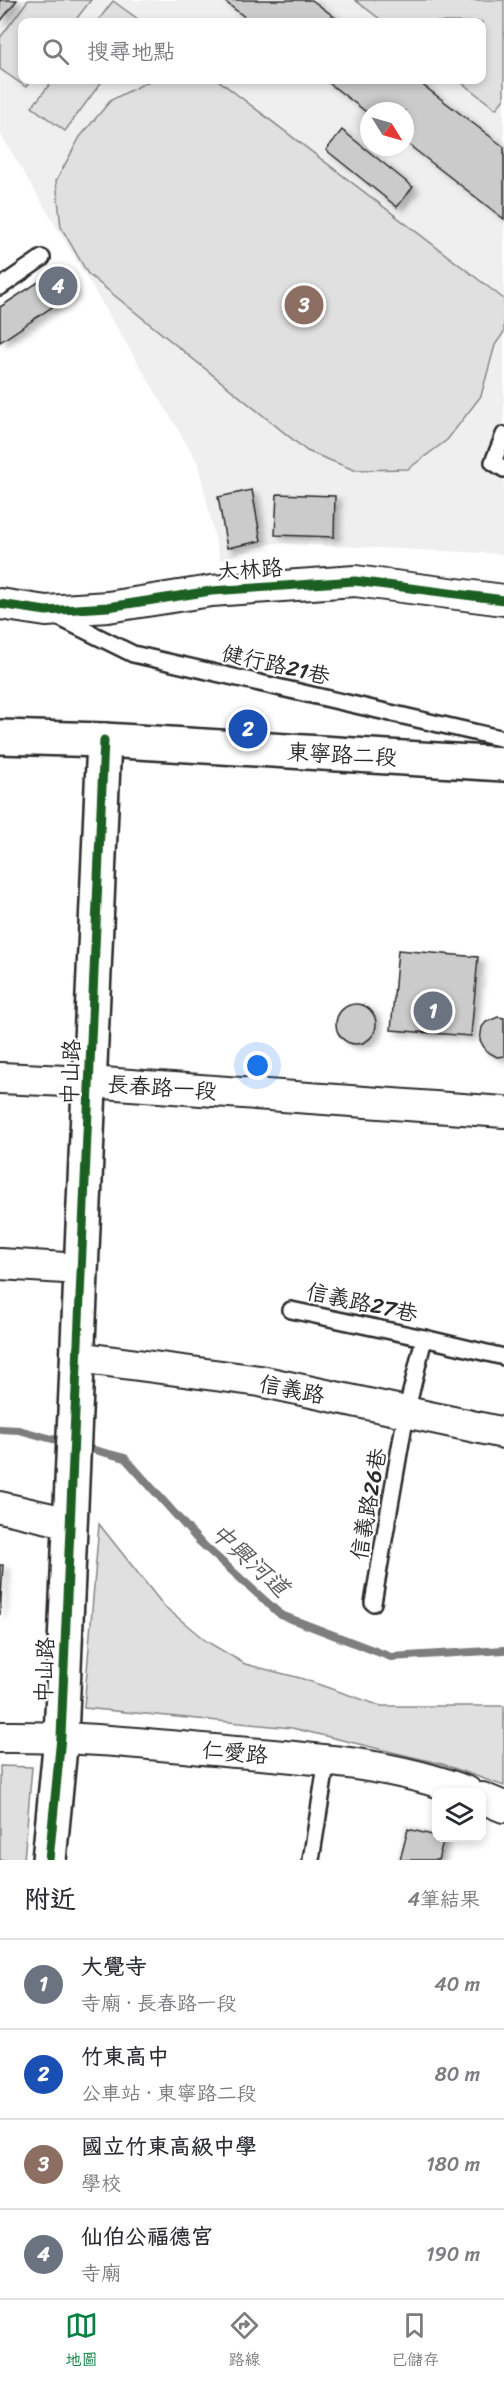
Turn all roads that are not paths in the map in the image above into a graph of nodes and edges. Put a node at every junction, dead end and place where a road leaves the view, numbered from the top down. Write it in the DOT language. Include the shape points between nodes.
graph roads {
  1 [pos="42,258"];
  2 [pos="0,287"];
  3 [pos="504,435"];
  4 [pos="504,469"];
  5 [pos="504,600"];
  6 [pos="0,604"];
  7 [pos="46,611"];
  8 [pos="0,737"];
  9 [pos="504,739"];
  10 [pos="104,740"];
  11 [pos="504,764"];
  12 [pos="0,1078"];
  13 [pos="89,1082"];
  14 [pos="504,1112"];
  15 [pos="0,1264"];
  16 [pos="81,1269"];
  17 [pos="291,1310"];
  18 [pos="424,1338"];
  19 [pos="77,1357"];
  20 [pos="504,1357"];
  21 [pos="406,1413"];
  22 [pos="504,1433"];
  23 [pos="0,1507"];
  24 [pos="70,1523"];
  25 [pos="373,1603"];
  26 [pos="0,1737"];
  27 [pos="61,1737"];
  28 [pos="327,1760"];
  29 [pos="456,1788"];
  30 [pos="486,1800"];
  31 [pos="504,1807"];
  32 [pos="49,1860"];
  33 [pos="311,1860"];
  1 -- 2 [label="lane"];
  3 -- 4 [label="lane" via="493,462"];
  5 -- 7 [label="street, 大林路" via="355,581 211,591 108,607"];
  6 -- 7 [label="street, 大林路"];
  7 -- 9 [label="lane, 健行路21巷" via="134,654"];
  8 -- 10 [label="street, 東寧路二段"];
  10 -- 11 [label="street, 東寧路二段"];
  10 -- 13 [label="street, 中山路"];
  12 -- 13 [label="street, 長春路一段"];
  13 -- 14 [label="street, 長春路一段"];
  13 -- 16 [label="street, 中山路"];
  15 -- 16 [label="street"];
  16 -- 19 [label="street, 中山路"];
  17 -- 18 [label="lane, 信義路27巷"];
  18 -- 20 [label="lane, 信義路27巷"];
  18 -- 21 [label="lane, 信義路27巷"];
  19 -- 21 [label="street, 信義路" via="260,1381"];
  19 -- 24 [label="street, 中山路"];
  21 -- 22 [label="street, 信義路"];
  21 -- 25 [label="lane, 信義路26巷"];
  23 -- 24 [label="street"];
  24 -- 27 [label="street, 中山路"];
  26 -- 27 [label="street, 仁愛路"];
  27 -- 28 [label="street, 仁愛路"];
  27 -- 32 [label="street, 中山路"];
  28 -- 29 [label="street, 仁愛路" via="435,1780"];
  28 -- 33 [label="lane"];
  30 -- 31 [label="street"];
}
